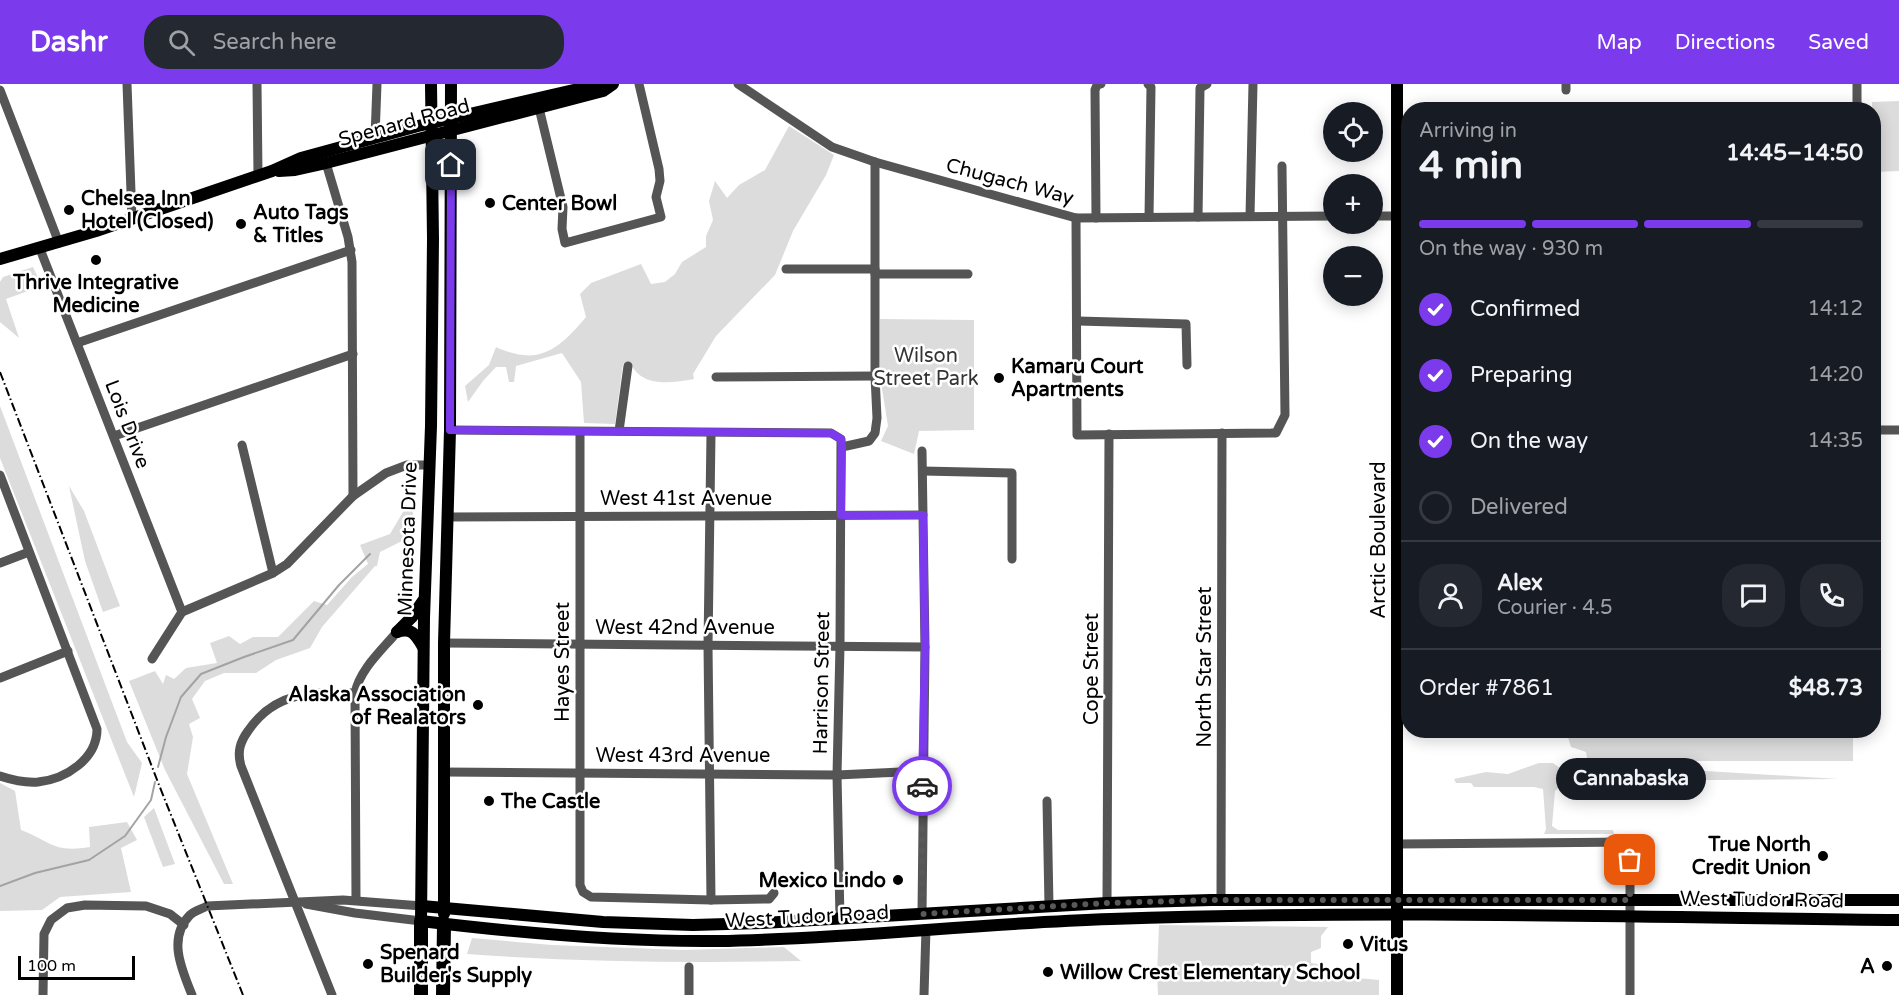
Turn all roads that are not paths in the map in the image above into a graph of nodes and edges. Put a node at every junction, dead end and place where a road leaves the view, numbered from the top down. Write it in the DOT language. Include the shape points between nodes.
graph roads {
  1 [pos="127,84"];
  2 [pos="257,84"];
  3 [pos="377,84"];
  4 [pos="431,84"];
  5 [pos="451,84"];
  6 [pos="600,84"];
  7 [pos="613,84"];
  8 [pos="639,84"];
  9 [pos="738,84"];
  10 [pos="1101,84"];
  11 [pos="1148,84"];
  12 [pos="1207,84"];
  13 [pos="1253,84"];
  14 [pos="1397,84"];
  15 [pos="1857,84"];
  16 [pos="0,90"];
  17 [pos="1857,102"];
  18 [pos="539,108"];
  19 [pos="450,124"];
  20 [pos="431,129"];
  21 [pos="375,137"];
  22 [pos="875,162"];
  23 [pos="326,163"];
  24 [pos="1282,166"];
  25 [pos="272,171"];
  26 [pos="258,175"];
  27 [pos="1250,216"];
  28 [pos="1281,216"];
  29 [pos="1323,216"];
  30 [pos="1383,216"];
  31 [pos="1397,216"];
  32 [pos="1149,217"];
  33 [pos="1198,217"];
  34 [pos="1076,218"];
  35 [pos="1096,218"];
  36 [pos="132,219"];
  37 [pos="58,243"];
  38 [pos="40,249"];
  39 [pos="351,250"];
  40 [pos="0,260"];
  41 [pos="786,268"];
  42 [pos="875,272"];
  43 [pos="968,274"];
  44 [pos="1078,321"];
  45 [pos="77,343"];
  46 [pos="1401,350"];
  47 [pos="353,354"];
  48 [pos="1187,365"];
  49 [pos="628,366"];
  50 [pos="875,376"];
  51 [pos="716,377"];
  52 [pos="450,430"];
  53 [pos="1881,430"];
  54 [pos="1899,430"];
  55 [pos="619,431"];
  56 [pos="580,432"];
  57 [pos="1222,433"];
  58 [pos="711,434"];
  59 [pos="1109,434"];
  60 [pos="114,436"];
  61 [pos="242,445"];
  62 [pos="842,447"];
  63 [pos="922,451"];
  64 [pos="430,465"];
  65 [pos="923,471"];
  66 [pos="0,475"];
  67 [pos="353,496"];
  68 [pos="841,515"];
  69 [pos="923,515"];
  70 [pos="449,516"];
  71 [pos="580,516"];
  72 [pos="710,516"];
  73 [pos="29,552"];
  74 [pos="1011,559"];
  75 [pos="0,563"];
  76 [pos="273,573"];
  77 [pos="424,597"];
  78 [pos="182,612"];
  79 [pos="397,632"];
  80 [pos="444,643"];
  81 [pos="579,645"];
  82 [pos="708,646"];
  83 [pos="840,646"];
  84 [pos="423,647"];
  85 [pos="925,647"];
  86 [pos="68,651"];
  87 [pos="152,659"];
  88 [pos="0,678"];
  89 [pos="1401,686"];
  90 [pos="355,693"];
  91 [pos="922,771"];
  92 [pos="444,772"];
  93 [pos="580,773"];
  94 [pos="709,774"];
  95 [pos="837,775"];
  96 [pos="0,776"];
  97 [pos="1047,801"];
  98 [pos="1397,844"];
  99 [pos="774,893"];
  100 [pos="356,900"];
  101 [pos="711,900"];
  102 [pos="1221,900"];
  103 [pos="1630,900"];
  104 [pos="1899,900"];
  105 [pos="295,901"];
  106 [pos="1397,901"];
  107 [pos="1107,903"];
  108 [pos="422,906"];
  109 [pos="1049,906"];
  110 [pos="444,908"];
  111 [pos="1004,909"];
  112 [pos="922,914"];
  113 [pos="1397,915"];
  114 [pos="1630,917"];
  115 [pos="840,919"];
  116 [pos="1899,920"];
  117 [pos="421,921"];
  118 [pos="444,924"];
  119 [pos="184,926"];
  120 [pos="926,929"];
  121 [pos="844,934"];
  122 [pos="689,968"];
  123 [pos="43,995"];
  124 [pos="192,995"];
  125 [pos="332,995"];
  126 [pos="421,995"];
  127 [pos="443,995"];
  128 [pos="689,995"];
  129 [pos="924,995"];
  130 [pos="1397,995"];
  131 [pos="1630,995"];
  1 -- 36 [label="street"];
  2 -- 26 [label="street"];
  3 -- 21 [label="street"];
  4 -- 20 [label="main road, Minnesota Drive"];
  5 -- 19 [label="main road, Minnesota Drive"];
  6 -- 19 [label="main road, Spenard Road"];
  7 -- 18 [label="main road, Spenard Road" via="603,91"];
  8 -- 18 [label="street" via="659,169 656,197 661,218 565,243 563,207"];
  9 -- 22 [label="street, Chugach Way" via="832,147"];
  10 -- 35 [label="street" via="1095,90"];
  11 -- 32 [label="street"];
  12 -- 33 [label="street" via="1200,88"];
  13 -- 27 [label="street"];
  14 -- 31 [label="main road, Arctic Boulevard"];
  15 -- 17 [label="street"];
  16 -- 37 [label="street"];
  18 -- 19 [label="main road, Spenard Road"];
  19 -- 20 [label="main road, Spenard Road"];
  19 -- 52 [label="main road, Minnesota Drive"];
  20 -- 21 [label="main road, Spenard Road"];
  20 -- 23 [label="main road, Spenard Road"];
  20 -- 64 [label="main road, Minnesota Drive"];
  21 -- 25 [label="main road, Spenard Road" via="292,161"];
  22 -- 34 [label="street, Chugach Way"];
  22 -- 42 [label="street"];
  23 -- 25 [label="main road, Spenard Road"];
  23 -- 39 [label="street"];
  24 -- 28 [label="street"];
  25 -- 26 [label="main road, Spenard Road"];
  26 -- 36 [label="main road, Spenard Road"];
  27 -- 28 [label="street, Chugach Way"];
  27 -- 33 [label="street, Chugach Way"];
  28 -- 29 [label="street, Chugach Way"];
  28 -- 57 [label="street" via="1285,415 1276,433"];
  30 -- 31 [label="street"];
  31 -- 46 [label="main road, Arctic Boulevard"];
  32 -- 33 [label="street, Chugach Way"];
  32 -- 35 [label="street, Chugach Way"];
  34 -- 35 [label="street, Chugach Way"];
  34 -- 44 [label="street"];
  36 -- 37 [label="main road, Spenard Road"];
  37 -- 38 [label="main road, Spenard Road"];
  38 -- 40 [label="main road, Spenard Road"];
  38 -- 45 [label="street, Lois Drive"];
  39 -- 45 [label="street"];
  39 -- 47 [label="street"];
  41 -- 42 [label="street"];
  42 -- 43 [label="street"];
  42 -- 50 [label="street"];
  44 -- 48 [label="street" via="1186,324"];
  44 -- 59 [label="street" via="1077,435"];
  45 -- 60 [label="street, Lois Drive"];
  47 -- 60 [label="street"];
  47 -- 67 [label="street"];
  49 -- 55 [label="street"];
  50 -- 51 [label="street"];
  50 -- 62 [label="street" via="875,433 869,441"];
  52 -- 56 [label="street"];
  52 -- 70 [label="main road, Minnesota Drive"];
  53 -- 54 [label="street"];
  55 -- 56 [label="street"];
  55 -- 58 [label="street"];
  56 -- 71 [label="street, Hayes Street"];
  57 -- 59 [label="street"];
  57 -- 102 [label="street, North Star Street"];
  58 -- 62 [label="street" via="831,433 841,439"];
  58 -- 72 [label="street"];
  59 -- 107 [label="street, Cope Street"];
  60 -- 78 [label="street, Lois Drive"];
  61 -- 76 [label="street"];
  62 -- 68 [label="street, Harrison Street"];
  63 -- 65 [label="street"];
  64 -- 67 [label="street" via="386,472"];
  64 -- 77 [label="main road, Minnesota Drive"];
  65 -- 69 [label="street"];
  65 -- 74 [label="street" via="1012,473"];
  66 -- 73 [label="street"];
  67 -- 76 [label="street" via="287,564"];
  68 -- 69 [label="street, West 41st Avenue"];
  68 -- 72 [label="street, West 41st Avenue"];
  68 -- 83 [label="street, Harrison Street"];
  69 -- 85 [label="street"];
  70 -- 71 [label="street, West 41st Avenue"];
  70 -- 80 [label="main road, Minnesota Drive"];
  71 -- 72 [label="street, West 41st Avenue"];
  71 -- 81 [label="street, Hayes Street"];
  72 -- 82 [label="street"];
  73 -- 75 [label="street"];
  73 -- 86 [label="street"];
  76 -- 78 [label="street"];
  77 -- 79 [label="main road"];
  77 -- 84 [label="main road, Minnesota Drive"];
  78 -- 87 [label="street"];
  79 -- 84 [label="main road" via="415,633"];
  79 -- 90 [label="street" via="363,672"];
  80 -- 81 [label="street, West 42nd Avenue"];
  80 -- 92 [label="main road, Minnesota Drive"];
  81 -- 82 [label="street, West 42nd Avenue"];
  81 -- 93 [label="street, Hayes Street"];
  82 -- 83 [label="street, West 42nd Avenue"];
  82 -- 94 [label="street"];
  83 -- 85 [label="street, West 42nd Avenue"];
  83 -- 95 [label="street, Harrison Street"];
  84 -- 108 [label="main road, Minnesota Drive"];
  85 -- 91 [label="street"];
  86 -- 88 [label="street"];
  86 -- 96 [label="street" via="97,729 92,750 69,772 55,778 20,782"];
  89 -- 98 [label="main road, Arctic Boulevard"];
  90 -- 100 [label="street"];
  90 -- 105 [label="street" via="308,693 280,701 260,716 244,737 239,753"];
  91 -- 95 [label="street, West 43rd Avenue"];
  91 -- 112 [label="street"];
  92 -- 93 [label="street, West 43rd Avenue"];
  92 -- 110 [label="main road, Minnesota Drive"];
  93 -- 94 [label="street, West 43rd Avenue"];
  93 -- 101 [label="street, Hayes Street" via="582,892 591,897"];
  94 -- 95 [label="street, West 43rd Avenue"];
  94 -- 101 [label="street"];
  95 -- 115 [label="street, Harrison Street"];
  97 -- 109 [label="street"];
  98 -- 103 [label="street" via="1630,842"];
  98 -- 106 [label="main road, Arctic Boulevard"];
  99 -- 101 [label="street" via="769,899"];
  100 -- 105 [label="street, West Tudor Road"];
  100 -- 108 [label="street, West Tudor Road"];
  102 -- 106 [label="main road, West Tudor Road"];
  102 -- 107 [label="main road, West Tudor Road"];
  103 -- 104 [label="main road, West Tudor Road"];
  103 -- 106 [label="main road, West Tudor Road"];
  103 -- 114 [label="street"];
  105 -- 117 [label="street, West Tudor Road" via="323,909"];
  105 -- 119 [label="street, West Tudor Road" via="207,906 190,915"];
  105 -- 125 [label="street"];
  106 -- 113 [label="main road, Arctic Boulevard"];
  107 -- 109 [label="main road, West Tudor Road"];
  108 -- 110 [label="main road, West Tudor Road"];
  108 -- 117 [label="main road, Minnesota Drive"];
  109 -- 111 [label="main road, West Tudor Road"];
  110 -- 115 [label="main road, West Tudor Road" via="662,925"];
  110 -- 118 [label="main road, Minnesota Drive"];
  111 -- 112 [label="main road, West Tudor Road"];
  111 -- 120 [label="main road" via="986,920 933,924"];
  112 -- 115 [label="main road, West Tudor Road"];
  112 -- 121 [label="main road" via="919,921 900,927 852,929"];
  113 -- 114 [label="main road, West Tudor Road"];
  113 -- 120 [label="main road, West Tudor Road" via="1108,919"];
  113 -- 130 [label="main road, Arctic Boulevard"];
  114 -- 116 [label="main road, West Tudor Road"];
  114 -- 131 [label="street"];
  117 -- 118 [label="main road, West Tudor Road"];
  117 -- 126 [label="highway, Minnesota Drive"];
  118 -- 121 [label="main road, West Tudor Road" via="652,941"];
  118 -- 127 [label="highway, Minnesota Drive"];
  119 -- 123 [label="street" via="170,914 146,906 74,906 60,912 44,934"];
  119 -- 124 [label="street" via="177,939 178,954"];
  120 -- 121 [label="main road, West Tudor Road"];
  120 -- 129 [label="street"];
  122 -- 128 [label="street"];
}
